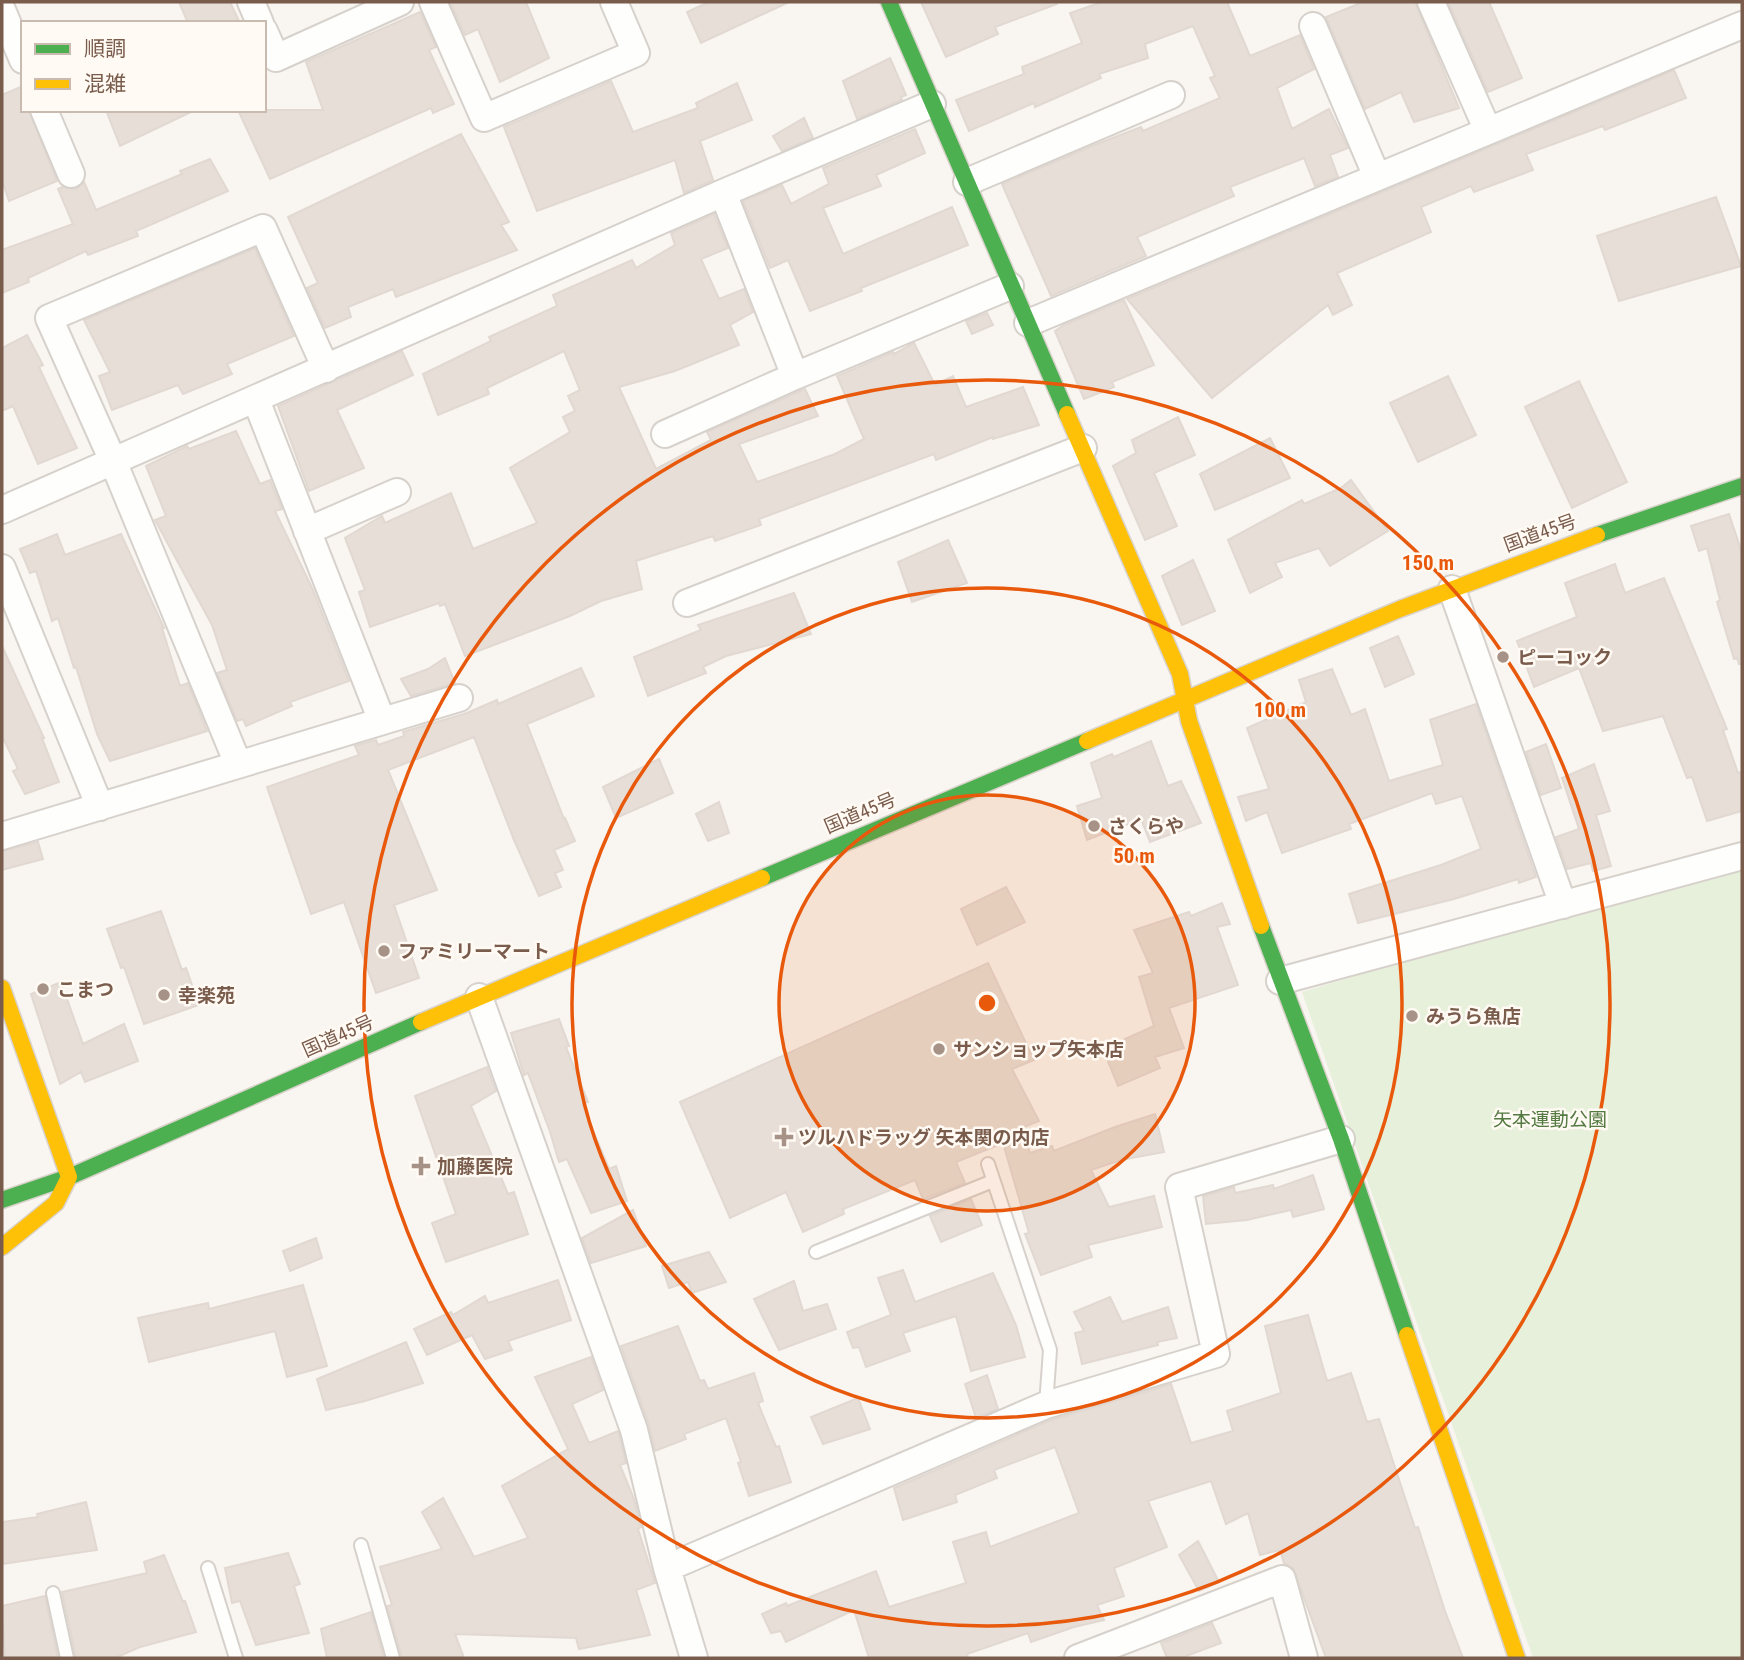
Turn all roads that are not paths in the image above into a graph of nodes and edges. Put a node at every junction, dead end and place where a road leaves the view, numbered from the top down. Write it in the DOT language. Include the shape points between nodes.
graph roads {
  1 [pos="251,2"];
  2 [pos="400,2"];
  3 [pos="433,2"];
  4 [pos="614,2"];
  5 [pos="889,2"];
  6 [pos="1431,2"];
  7 [pos="2,10"];
  8 [pos="259,21"];
  9 [pos="1742,25"];
  10 [pos="1313,26"];
  11 [pos="266,36"];
  12 [pos="21,55"];
  13 [pos="1171,95"];
  14 [pos="932,104"];
  15 [pos="45,112"];
  16 [pos="1488,131"];
  17 [pos="71,174"];
  18 [pos="1377,177"];
  19 [pos="967,182"];
  20 [pos="723,193"];
  21 [pos="1010,286"];
  22 [pos="1027,323"];
  23 [pos="326,369"];
  24 [pos="795,376"];
  25 [pos="256,400"];
  26 [pos="665,434"];
  27 [pos="1083,448"];
  28 [pos="113,461"];
  29 [pos="1742,486"];
  30 [pos="397,492"];
  31 [pos="2,510"];
  32 [pos="307,531"];
  33 [pos="2,568"];
  34 [pos="1452,589"];
  35 [pos="687,603"];
  36 [pos="459,698"];
  37 [pos="1185,699"];
  38 [pos="382,721"];
  39 [pos="238,764"];
  40 [pos="100,807"];
  41 [pos="2,836"];
  42 [pos="1742,856"];
  43 [pos="1563,905"];
  44 [pos="1280,981"];
  45 [pos="2,988"];
  46 [pos="479,998"];
  47 [pos="1341,1139"];
  48 [pos="988,1164"];
  49 [pos="69,1177"];
  50 [pos="993,1181"];
  51 [pos="2,1200"];
  52 [pos="2,1247"];
  53 [pos="816,1252"];
  54 [pos="1046,1405"];
  55 [pos="361,1545"];
  56 [pos="208,1568"];
  57 [pos="667,1568"];
  58 [pos="53,1593"];
  59 [pos="67,1658"];
  60 [pos="236,1658"];
  61 [pos="393,1658"];
  62 [pos="694,1658"];
  63 [pos="1078,1658"];
  64 [pos="1304,1658"];
  65 [pos="1517,1658"];
  1 -- 8 [label="street"];
  2 -- 11 [label="street" via="276,58"];
  3 -- 4 [label="street" via="484,118 636,53"];
  5 -- 14 [label="main road"];
  6 -- 16 [label="street"];
  7 -- 12 [label="street"];
  9 -- 16 [label="street"];
  10 -- 18 [label="street"];
  13 -- 19 [label="street"];
  14 -- 19 [label="main road"];
  14 -- 20 [label="street"];
  15 -- 17 [label="street"];
  16 -- 18 [label="street"];
  18 -- 22 [label="street"];
  19 -- 21 [label="main road"];
  20 -- 23 [label="street"];
  20 -- 24 [label="street"];
  21 -- 22 [label="main road"];
  21 -- 24 [label="street"];
  22 -- 27 [label="main road"];
  23 -- 25 [label="street"];
  23 -- 28 [label="street" via="263,228 49,318"];
  24 -- 26 [label="street"];
  25 -- 28 [label="street"];
  25 -- 32 [label="street"];
  27 -- 35 [label="street"];
  27 -- 37 [label="main road" via="1180,674"];
  28 -- 31 [label="street"];
  28 -- 39 [label="street"];
  29 -- 34 [label="main road, 国道45号"];
  30 -- 32 [label="street"];
  32 -- 38 [label="street"];
  33 -- 40 [label="street"];
  34 -- 37 [label="main road, 国道45号"];
  34 -- 43 [label="street"];
  36 -- 38 [label="street"];
  37 -- 44 [label="main road"];
  37 -- 46 [label="main road, 国道45号"];
  38 -- 39 [label="street"];
  39 -- 40 [label="street"];
  40 -- 41 [label="street"];
  42 -- 43 [label="street"];
  43 -- 44 [label="street"];
  44 -- 47 [label="main road"];
  45 -- 49 [label="main road"];
  46 -- 49 [label="main road, 国道45号"];
  46 -- 57 [label="street" via="634,1430"];
  47 -- 54 [label="street" via="1179,1186 1216,1354"];
  47 -- 65 [label="main road"];
  48 -- 50 [label="lane"];
  49 -- 51 [label="main road, 国道45号"];
  49 -- 52 [label="main road" via="56,1203"];
  50 -- 53 [label="lane"];
  50 -- 54 [label="lane" via="1050,1350"];
  54 -- 57 [label="street"];
  55 -- 61 [label="lane"];
  56 -- 60 [label="lane"];
  57 -- 62 [label="street"];
  58 -- 59 [label="lane"];
  63 -- 64 [label="street" via="1282,1579"];
}
